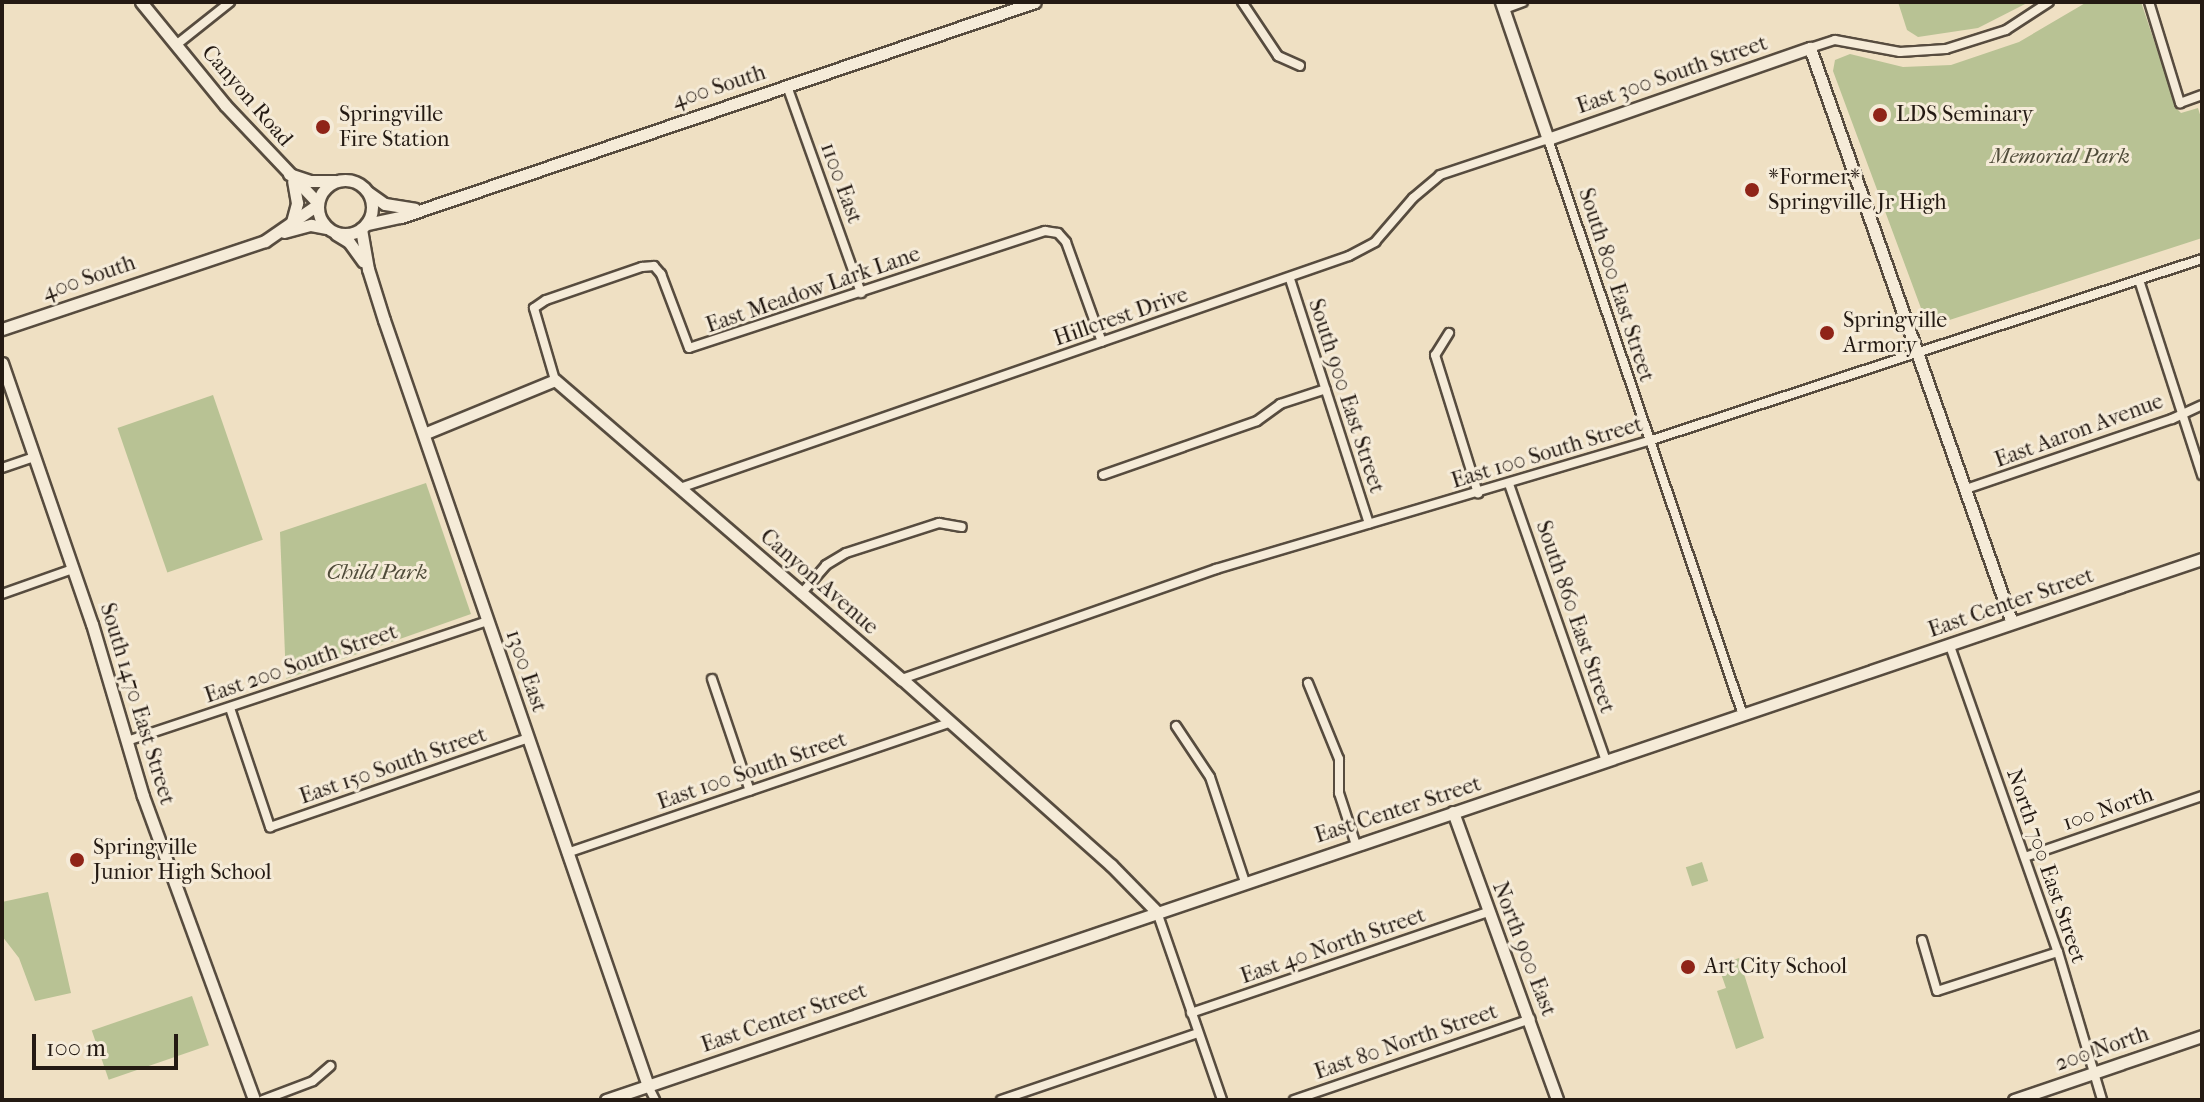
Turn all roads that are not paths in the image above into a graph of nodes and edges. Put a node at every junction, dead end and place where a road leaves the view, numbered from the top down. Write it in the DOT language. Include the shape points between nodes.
graph roads {
  1 [pos="141,2"];
  2 [pos="230,2"];
  3 [pos="1035,2"];
  4 [pos="1242,2"];
  5 [pos="1523,2"];
  6 [pos="2049,2"];
  7 [pos="2149,2"];
  8 [pos="1503,5"];
  9 [pos="176,45"];
  10 [pos="1810,48"];
  11 [pos="1300,66"];
  12 [pos="787,86"];
  13 [pos="2202,95"];
  14 [pos="1548,139"];
  15 [pos="291,177"];
  16 [pos="335,181"];
  17 [pos="368,193"];
  18 [pos="318,204"];
  19 [pos="416,210"];
  20 [pos="292,222"];
  21 [pos="364,226"];
  22 [pos="329,229"];
  23 [pos="279,233"];
  24 [pos="2202,259"];
  25 [pos="368,269"];
  26 [pos="1290,279"];
  27 [pos="2139,280"];
  28 [pos="861,293"];
  29 [pos="2,329"];
  30 [pos="1449,333"];
  31 [pos="1102,342"];
  32 [pos="1917,352"];
  33 [pos="2,363"];
  34 [pos="555,380"];
  35 [pos="1326,389"];
  36 [pos="2202,405"];
  37 [pos="2181,412"];
  38 [pos="426,433"];
  39 [pos="1649,441"];
  40 [pos="34,457"];
  41 [pos="2,468"];
  42 [pos="1103,475"];
  43 [pos="2202,475"];
  44 [pos="1509,484"];
  45 [pos="680,488"];
  46 [pos="1966,489"];
  47 [pos="1478,493"];
  48 [pos="1369,524"];
  49 [pos="962,527"];
  50 [pos="2202,559"];
  51 [pos="73,569"];
  52 [pos="2,594"];
  53 [pos="801,594"];
  54 [pos="488,621"];
  55 [pos="2012,623"];
  56 [pos="1950,646"];
  57 [pos="712,679"];
  58 [pos="902,679"];
  59 [pos="1308,683"];
  60 [pos="230,708"];
  61 [pos="1743,715"];
  62 [pos="949,723"];
  63 [pos="1176,726"];
  64 [pos="528,738"];
  65 [pos="127,741"];
  66 [pos="1606,761"];
  67 [pos="750,791"];
  68 [pos="2202,796"];
  69 [pos="1453,812"];
  70 [pos="1356,845"];
  71 [pos="567,853"];
  72 [pos="2025,857"];
  73 [pos="1245,882"];
  74 [pos="1157,912"];
  75 [pos="1487,912"];
  76 [pos="1922,940"];
  77 [pos="2058,952"];
  78 [pos="1191,1013"];
  79 [pos="1530,1019"];
  80 [pos="1198,1033"];
  81 [pos="2202,1036"];
  82 [pos="330,1066"];
  83 [pos="2096,1073"];
  84 [pos="648,1086"];
  85 [pos="254,1100"];
  86 [pos="263,1100"];
  87 [pos="606,1100"];
  88 [pos="655,1100"];
  89 [pos="1001,1100"];
  90 [pos="1222,1100"];
  91 [pos="1294,1100"];
  92 [pos="1557,1100"];
  93 [pos="2014,1100"];
  94 [pos="2102,1100"];
  1 -- 9 [label="street, Canyon Road"];
  2 -- 9 [label="street, Canyon Road"];
  3 -- 12 [label="street, 400 South"];
  4 -- 11 [label="street" via="1278,56"];
  5 -- 8 [label="street"];
  6 -- 10 [label="street" via="2006,30 1946,49 1887,51 1835,40"];
  7 -- 13 [label="street" via="2180,103"];
  8 -- 14 [label="street"];
  9 -- 15 [label="street, Canyon Road"];
  10 -- 14 [label="street, East 300 South Street"];
  10 -- 32 [label="street"];
  12 -- 19 [label="street, 400 South"];
  12 -- 28 [label="street, 1100 East"];
  14 -- 26 [label="street, Hillcrest Drive" via="1440,175 1375,242"];
  14 -- 39 [label="street, South 800 East Street"];
  15 -- 16 [label="street, Canyon Road"];
  15 -- 18 [label="street, Canyon Road"];
  15 -- 20 [label="street" via="297,203"];
  16 -- 17 [label="street" via="350,180"];
  16 -- 18 [label="street" via="323,190"];
  17 -- 19 [label="street" via="385,204"];
  17 -- 21 [label="street" via="372,209"];
  18 -- 20 [label="street, 400 South"];
  18 -- 22 [label="street"];
  19 -- 21 [label="street, 400 South"];
  20 -- 23 [label="street, 400 South"];
  21 -- 22 [label="street" via="345,234"];
  21 -- 25 [label="street, 1300 East"];
  22 -- 23 [label="street, 400 South" via="311,225"];
  22 -- 25 [label="street, 1300 East" via="349,242"];
  23 -- 29 [label="street, 400 South"];
  24 -- 27 [label="street, East 100 South Street"];
  25 -- 38 [label="street, 1300 East"];
  26 -- 31 [label="street, Hillcrest Drive"];
  26 -- 35 [label="street, South 900 East Street"];
  27 -- 32 [label="street, East 100 South Street"];
  27 -- 37 [label="street"];
  28 -- 31 [label="street, East Meadow Lark Lane" via="1045,231 1058,233 1066,242"];
  28 -- 34 [label="street, East Meadow Lark Lane" via="689,348 661,274 654,266 642,267 534,308"];
  30 -- 47 [label="street" via="1435,355"];
  31 -- 45 [label="street, Hillcrest Drive"];
  32 -- 39 [label="street, East 100 South Street"];
  32 -- 46 [label="street"];
  33 -- 40 [label="street, South 1470 East Street"];
  34 -- 38 [label="street"];
  34 -- 45 [label="street, Canyon Avenue"];
  35 -- 42 [label="street" via="1280,404 1257,421"];
  35 -- 48 [label="street, South 900 East Street"];
  36 -- 37 [label="street, East Aaron Avenue"];
  37 -- 43 [label="street"];
  37 -- 46 [label="street, East Aaron Avenue"];
  38 -- 54 [label="street, 1300 East"];
  39 -- 44 [label="street, East 100 South Street"];
  39 -- 61 [label="street, South 800 East Street"];
  40 -- 41 [label="street"];
  40 -- 51 [label="street, South 1470 East Street"];
  44 -- 47 [label="street, East 100 South Street"];
  44 -- 66 [label="street, South 860 East Street"];
  45 -- 53 [label="street, Canyon Avenue"];
  46 -- 55 [label="street"];
  47 -- 48 [label="street, East 100 South Street"];
  48 -- 58 [label="street, East 100 South Street" via="1216,569"];
  49 -- 53 [label="street" via="939,523 846,553 826,565"];
  50 -- 55 [label="street, East Center Street"];
  51 -- 52 [label="street"];
  51 -- 65 [label="street, South 1470 East Street"];
  53 -- 58 [label="street, Canyon Avenue"];
  54 -- 60 [label="street, East 200 South Street"];
  54 -- 64 [label="street, 1300 East"];
  55 -- 56 [label="street, East Center Street"];
  56 -- 61 [label="street, East Center Street"];
  56 -- 72 [label="street, North 700 East Street"];
  57 -- 67 [label="street"];
  58 -- 62 [label="street, Canyon Avenue"];
  59 -- 70 [label="street" via="1339,759 1339,793"];
  60 -- 64 [label="street, East 150 South Street" via="270,827"];
  60 -- 65 [label="street, East 200 South Street"];
  61 -- 66 [label="street, East Center Street"];
  62 -- 67 [label="street, East 100 South Street"];
  62 -- 74 [label="street, Canyon Avenue"];
  63 -- 73 [label="street" via="1210,777"];
  64 -- 71 [label="street, 1300 East"];
  65 -- 85 [label="street, South 1470 East Street"];
  66 -- 69 [label="street, East Center Street"];
  67 -- 71 [label="street, East 100 South Street"];
  68 -- 72 [label="street, 100 North"];
  69 -- 70 [label="street, East Center Street"];
  69 -- 75 [label="street, North 900 East"];
  70 -- 73 [label="street, East Center Street"];
  71 -- 84 [label="street, 1300 East"];
  72 -- 77 [label="street, North 700 East Street"];
  73 -- 74 [label="street, East Center Street"];
  74 -- 78 [label="street"];
  74 -- 84 [label="street, East Center Street"];
  75 -- 78 [label="street, East 40 North Street"];
  75 -- 79 [label="street, North 900 East"];
  76 -- 77 [label="street" via="1937,991"];
  77 -- 83 [label="street, North 700 East Street"];
  78 -- 80 [label="street"];
  79 -- 91 [label="street, East 80 North Street"];
  79 -- 92 [label="street, North 900 East"];
  80 -- 89 [label="street"];
  80 -- 90 [label="street"];
  81 -- 83 [label="street, 200 North"];
  82 -- 86 [label="street" via="313,1081"];
  83 -- 93 [label="street, 200 North"];
  83 -- 94 [label="street, North 700 East Street"];
  84 -- 87 [label="street, East Center Street"];
  84 -- 88 [label="street"];
}
